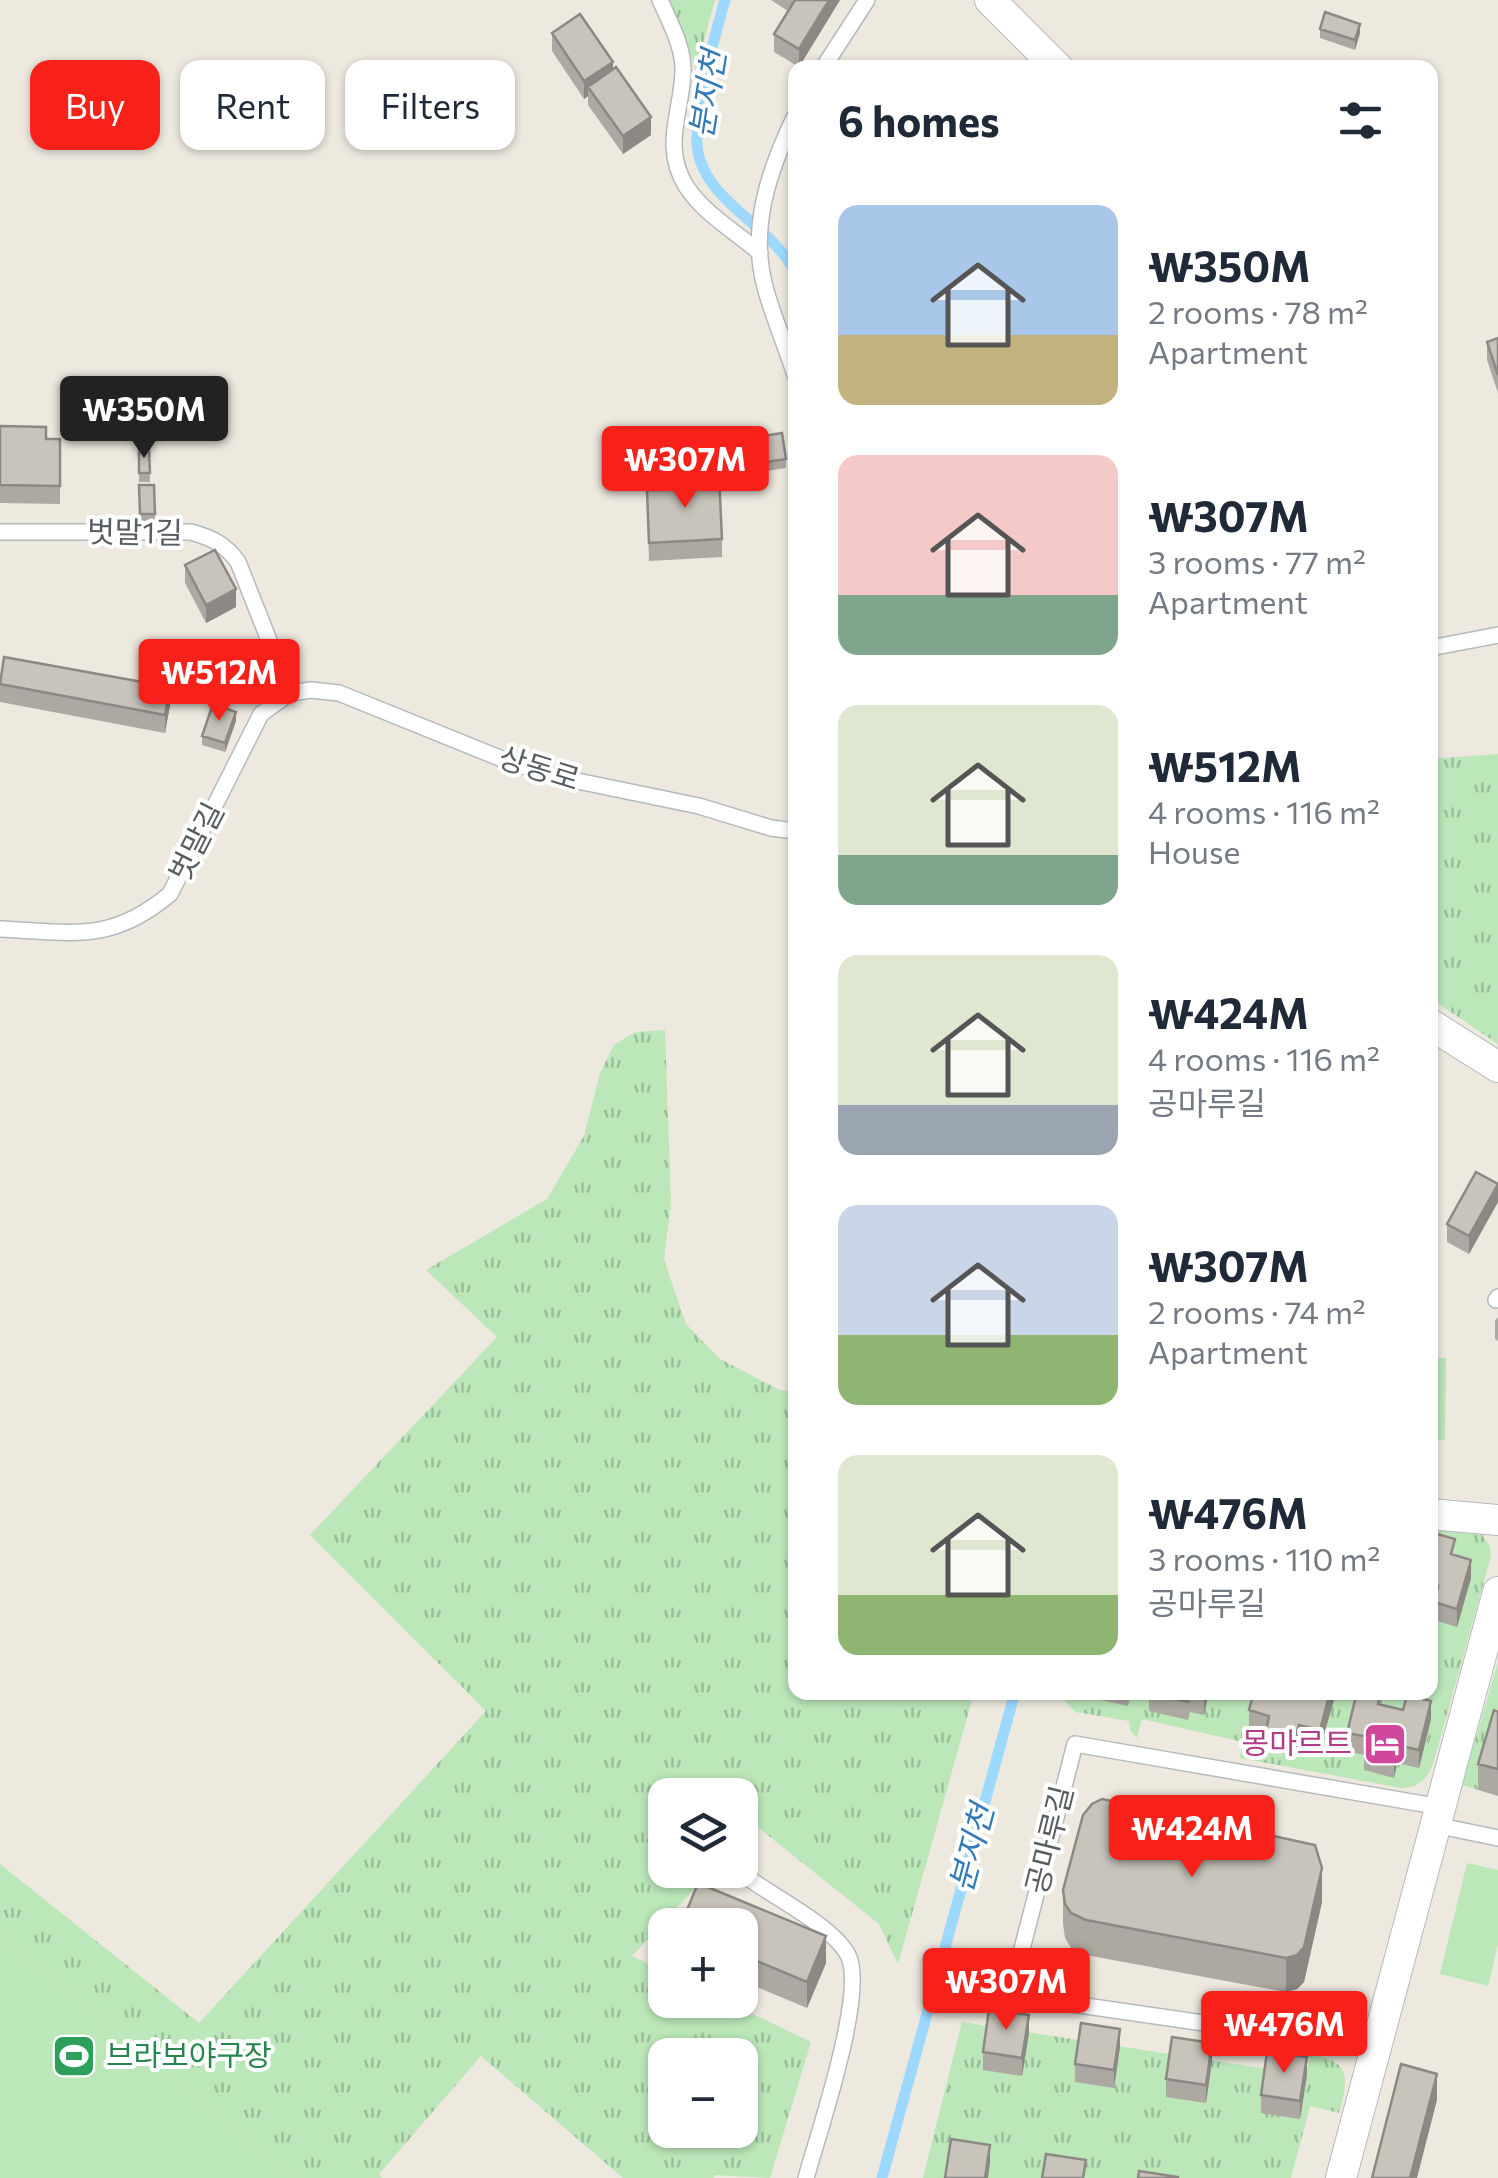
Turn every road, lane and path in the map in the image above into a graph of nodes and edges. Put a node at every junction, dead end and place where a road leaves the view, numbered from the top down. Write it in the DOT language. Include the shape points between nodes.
graph roads {
  1 [pos="660,0"];
  2 [pos="867,0"];
  3 [pos="990,0"];
  4 [pos="828,60"];
  5 [pos="1050,60"];
  6 [pos="788,134"];
  7 [pos="759,249"];
  8 [pos="788,354"];
  9 [pos="0,532"];
  10 [pos="1498,635"];
  11 [pos="1438,646"];
  12 [pos="290,693"];
  13 [pos="788,830"];
  14 [pos="0,929"];
  15 [pos="1438,1029"];
  16 [pos="1498,1067"];
  17 [pos="1438,1515"];
  18 [pos="1498,1520"];
  19 [pos="1498,1592"];
  20 [pos="1438,1816"];
  21 [pos="1498,1838"];
  22 [pos="758,1885"];
  23 [pos="1376,2048"];
  24 [pos="806,2178"];
  25 [pos="1342,2178"];
  1 -- 7 [label="lane" via="682,58 672,129 678,170 700,205"];
  2 -- 4 [label="lane"];
  3 -- 5 [label="street"];
  6 -- 7 [label="lane" via="761,204"];
  7 -- 8 [label="lane"];
  9 -- 12 [label="lane, 벗말1길" via="191,532 212,538 238,562"];
  10 -- 11 [label="lane"];
  12 -- 13 [label="lane, 상동로" via="339,693 507,761"];
  12 -- 14 [label="lane, 벗말길" via="261,714 170,894 147,914 86,932"];
  15 -- 16 [label="street"];
  17 -- 18 [label="street"];
  19 -- 20 [label="street"];
  20 -- 21 [label="lane, 공마루길"];
  20 -- 23 [label="street"];
  20 -- 23 [label="lane, 공마루길" via="1074,1744 1010,1996"];
  22 -- 24 [label="lane" via="835,1938 852,1969 848,2016"];
  23 -- 25 [label="street"];
}
